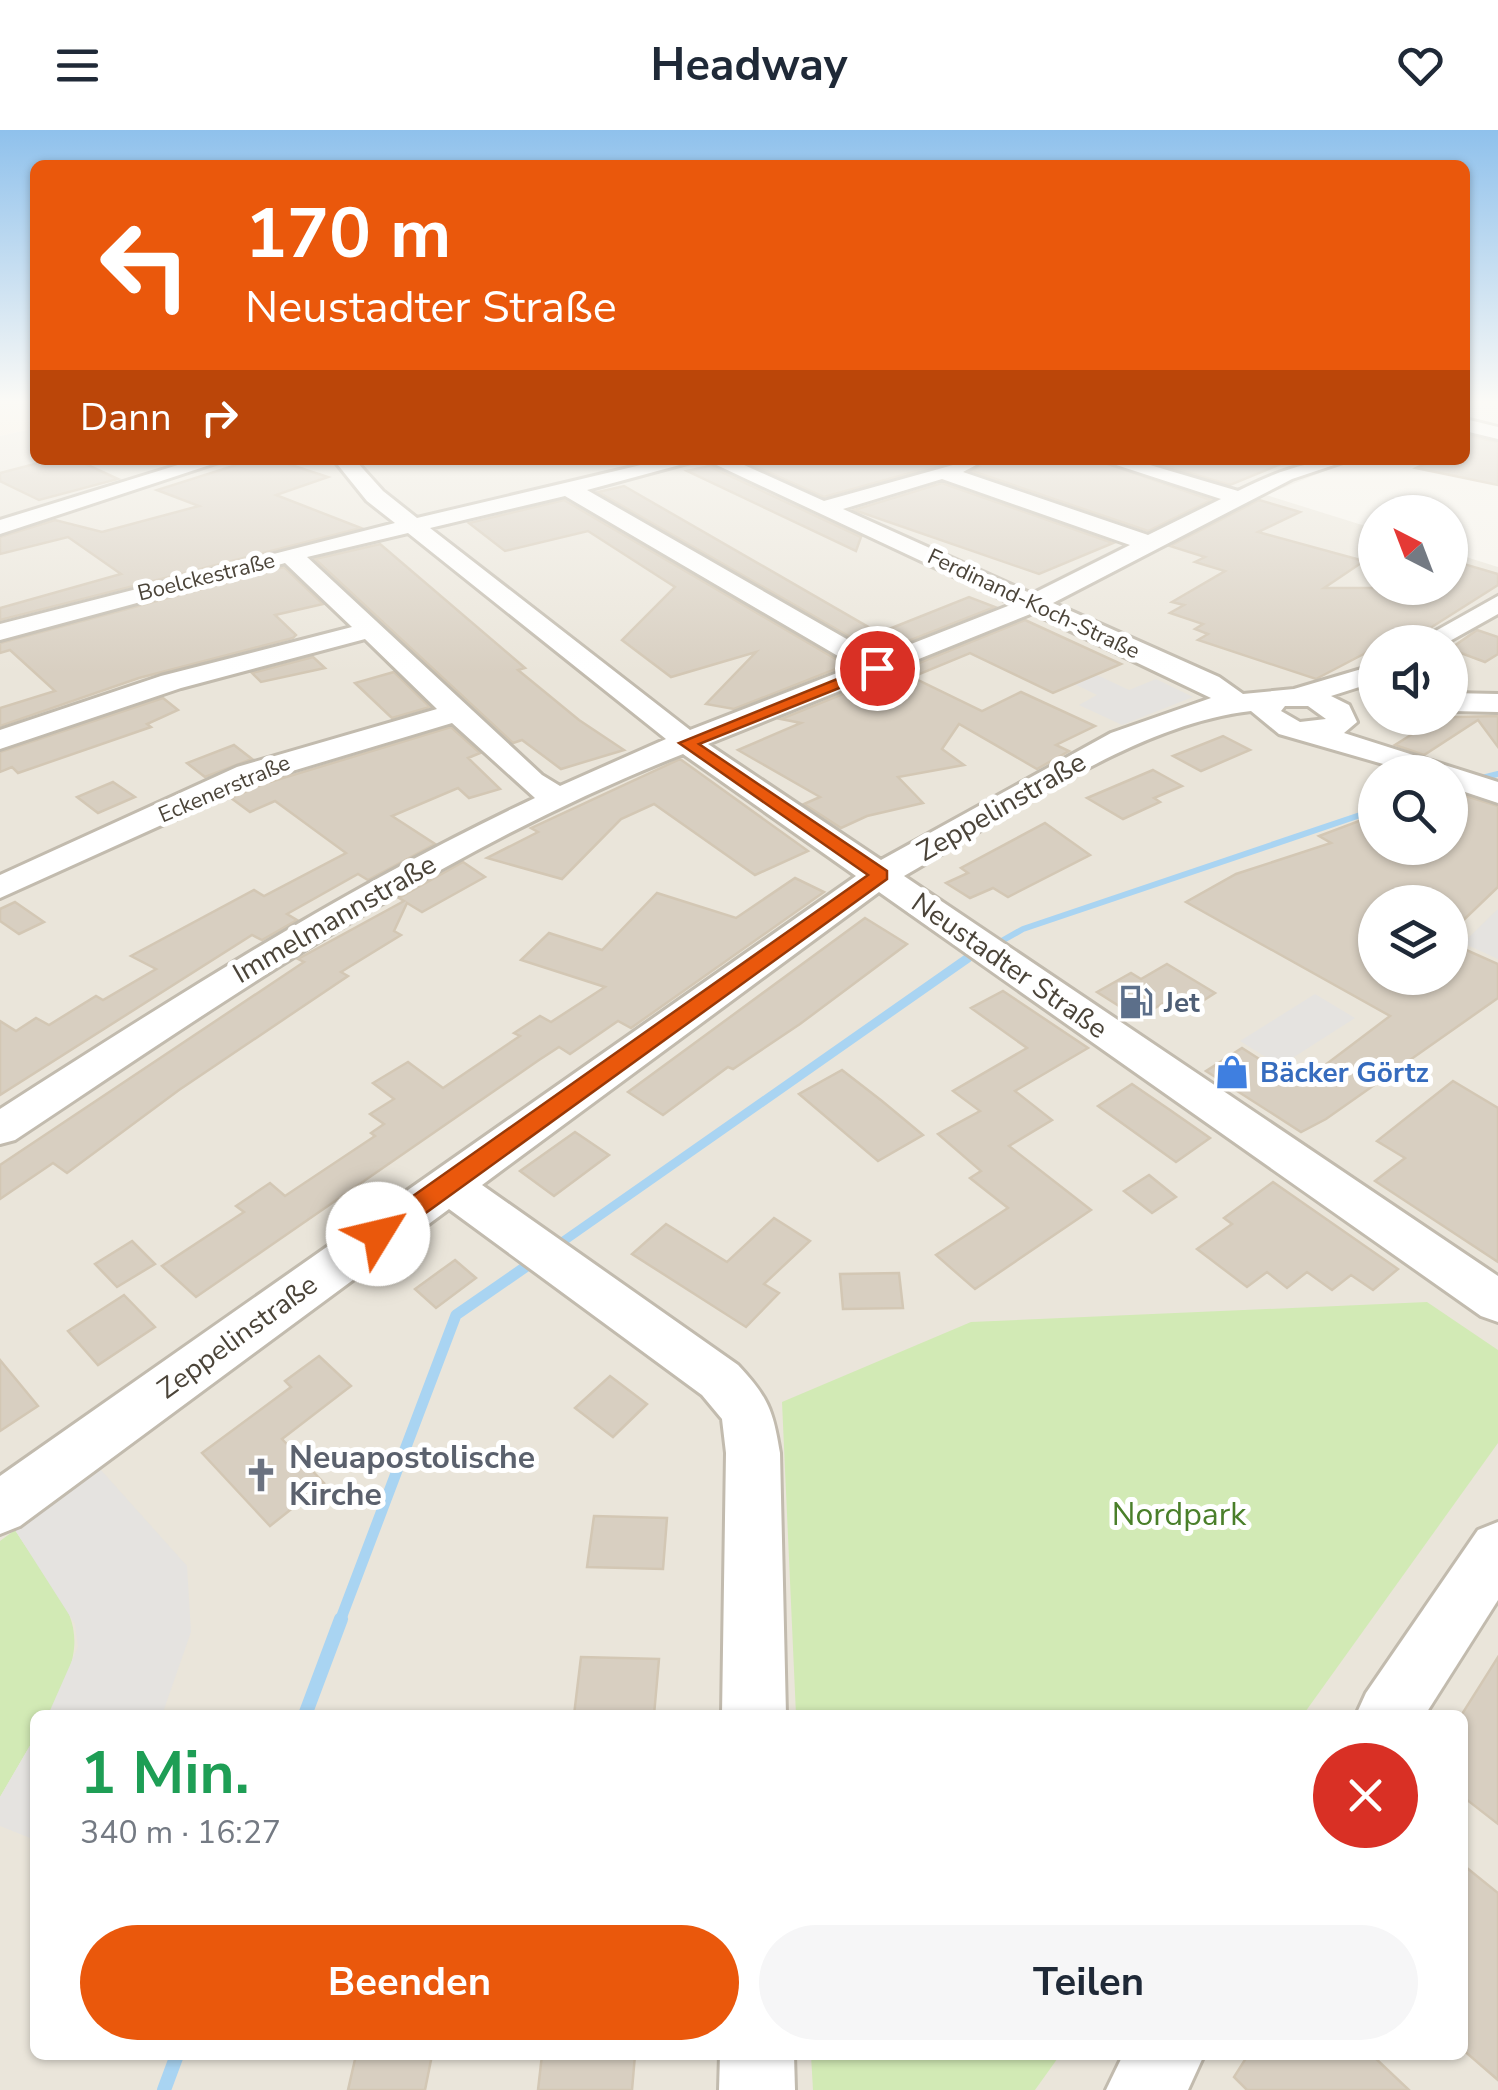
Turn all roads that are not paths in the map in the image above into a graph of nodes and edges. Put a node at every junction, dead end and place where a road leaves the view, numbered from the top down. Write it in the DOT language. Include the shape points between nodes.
graph roads {
  1 [pos="117,490"];
  2 [pos="370,490"];
  3 [pos="569,490"];
  4 [pos="571,490"];
  5 [pos="790,490"];
  6 [pos="880,490"];
  7 [pos="996,490"];
  8 [pos="1214,490"];
  9 [pos="1255,490"];
  10 [pos="1240,498"];
  11 [pos="827,506"];
  12 [pos="0,527"];
  13 [pos="414,527"];
  14 [pos="1148,543"];
  15 [pos="290,554"];
  16 [pos="1032,603"];
  17 [pos="1498,604"];
  18 [pos="1460,625"];
  19 [pos="370,630"];
  20 [pos="0,632"];
  21 [pos="877,668"];
  22 [pos="1358,682"];
  23 [pos="1358,695"];
  24 [pos="1301,696"];
  25 [pos="1468,702"];
  26 [pos="1237,703"];
  27 [pos="1498,703"];
  28 [pos="1272,710"];
  29 [pos="457,712"];
  30 [pos="1340,716"];
  31 [pos="1182,717"];
  32 [pos="1308,731"];
  33 [pos="0,740"];
  34 [pos="687,743"];
  35 [pos="1392,755"];
  36 [pos="1395,755"];
  37 [pos="1468,782"];
  38 [pos="1498,793"];
  39 [pos="558,798"];
  40 [pos="880,875"];
  41 [pos="0,888"];
  42 [pos="0,1129"];
  43 [pos="447,1184"];
  44 [pos="1498,1302"];
  45 [pos="0,1508"];
  46 [pos="1498,1549"];
  47 [pos="754,1710"];
  48 [pos="1391,1710"];
  49 [pos="757,2060"];
  50 [pos="1164,2060"];
  51 [pos="758,2090"];
  52 [pos="1144,2090"];
  1 -- 12 [label="street"];
  2 -- 13 [label="street, Neustadter Straße"];
  3 -- 13 [label="street, Boelckestraße"];
  4 -- 21 [label="street"];
  5 -- 11 [label="street, Ferdinand-Koch-Straße"];
  6 -- 11 [label="street"];
  7 -- 14 [label="street"];
  8 -- 10 [label="street"];
  9 -- 10 [label="street, Immelmannstraße"];
  10 -- 14 [label="street, Immelmannstraße"];
  11 -- 16 [label="street, Ferdinand-Koch-Straße"];
  13 -- 15 [label="street, Boelckestraße"];
  13 -- 34 [label="street, Neustadter Straße"];
  14 -- 16 [label="street, Immelmannstraße"];
  15 -- 19 [label="street"];
  15 -- 20 [label="street, Boelckestraße"];
  16 -- 21 [label="street, Immelmannstraße"];
  16 -- 26 [label="street, Ferdinand-Koch-Straße" via="1209,683"];
  17 -- 18 [label="street"];
  19 -- 29 [label="street"];
  19 -- 33 [label="street" via="170,682"];
  21 -- 34 [label="street, Immelmannstraße"];
  22 -- 24 [label="street"];
  23 -- 30 [label="street"];
  24 -- 28 [label="street"];
  24 -- 30 [label="street"];
  25 -- 27 [label="street"];
  26 -- 28 [label="street, Zeppelinstraße"];
  26 -- 31 [label="street, Zeppelinstraße"];
  28 -- 31 [label="street, Zeppelinstraße"];
  28 -- 32 [label="street"];
  29 -- 39 [label="street"];
  29 -- 41 [label="street, Eckenerstraße" via="248,774"];
  30 -- 32 [label="street" via="1330,730"];
  30 -- 36 [label="street" via="1354,734"];
  31 -- 40 [label="street, Zeppelinstraße" via="1098,750"];
  32 -- 35 [label="street"];
  34 -- 39 [label="street, Immelmannstraße"];
  34 -- 40 [label="street, Neustadter Straße"];
  37 -- 38 [label="street"];
  39 -- 42 [label="street, Immelmannstraße" via="302,932"];
  40 -- 43 [label="street, Zeppelinstraße"];
  40 -- 44 [label="street, Neustadter Straße"];
  43 -- 45 [label="street, Zeppelinstraße"];
  43 -- 47 [label="street" via="720,1380 748,1411 754,1453"];
  46 -- 48 [label="street"];
  49 -- 51 [label="street"];
  50 -- 52 [label="street"];
}
